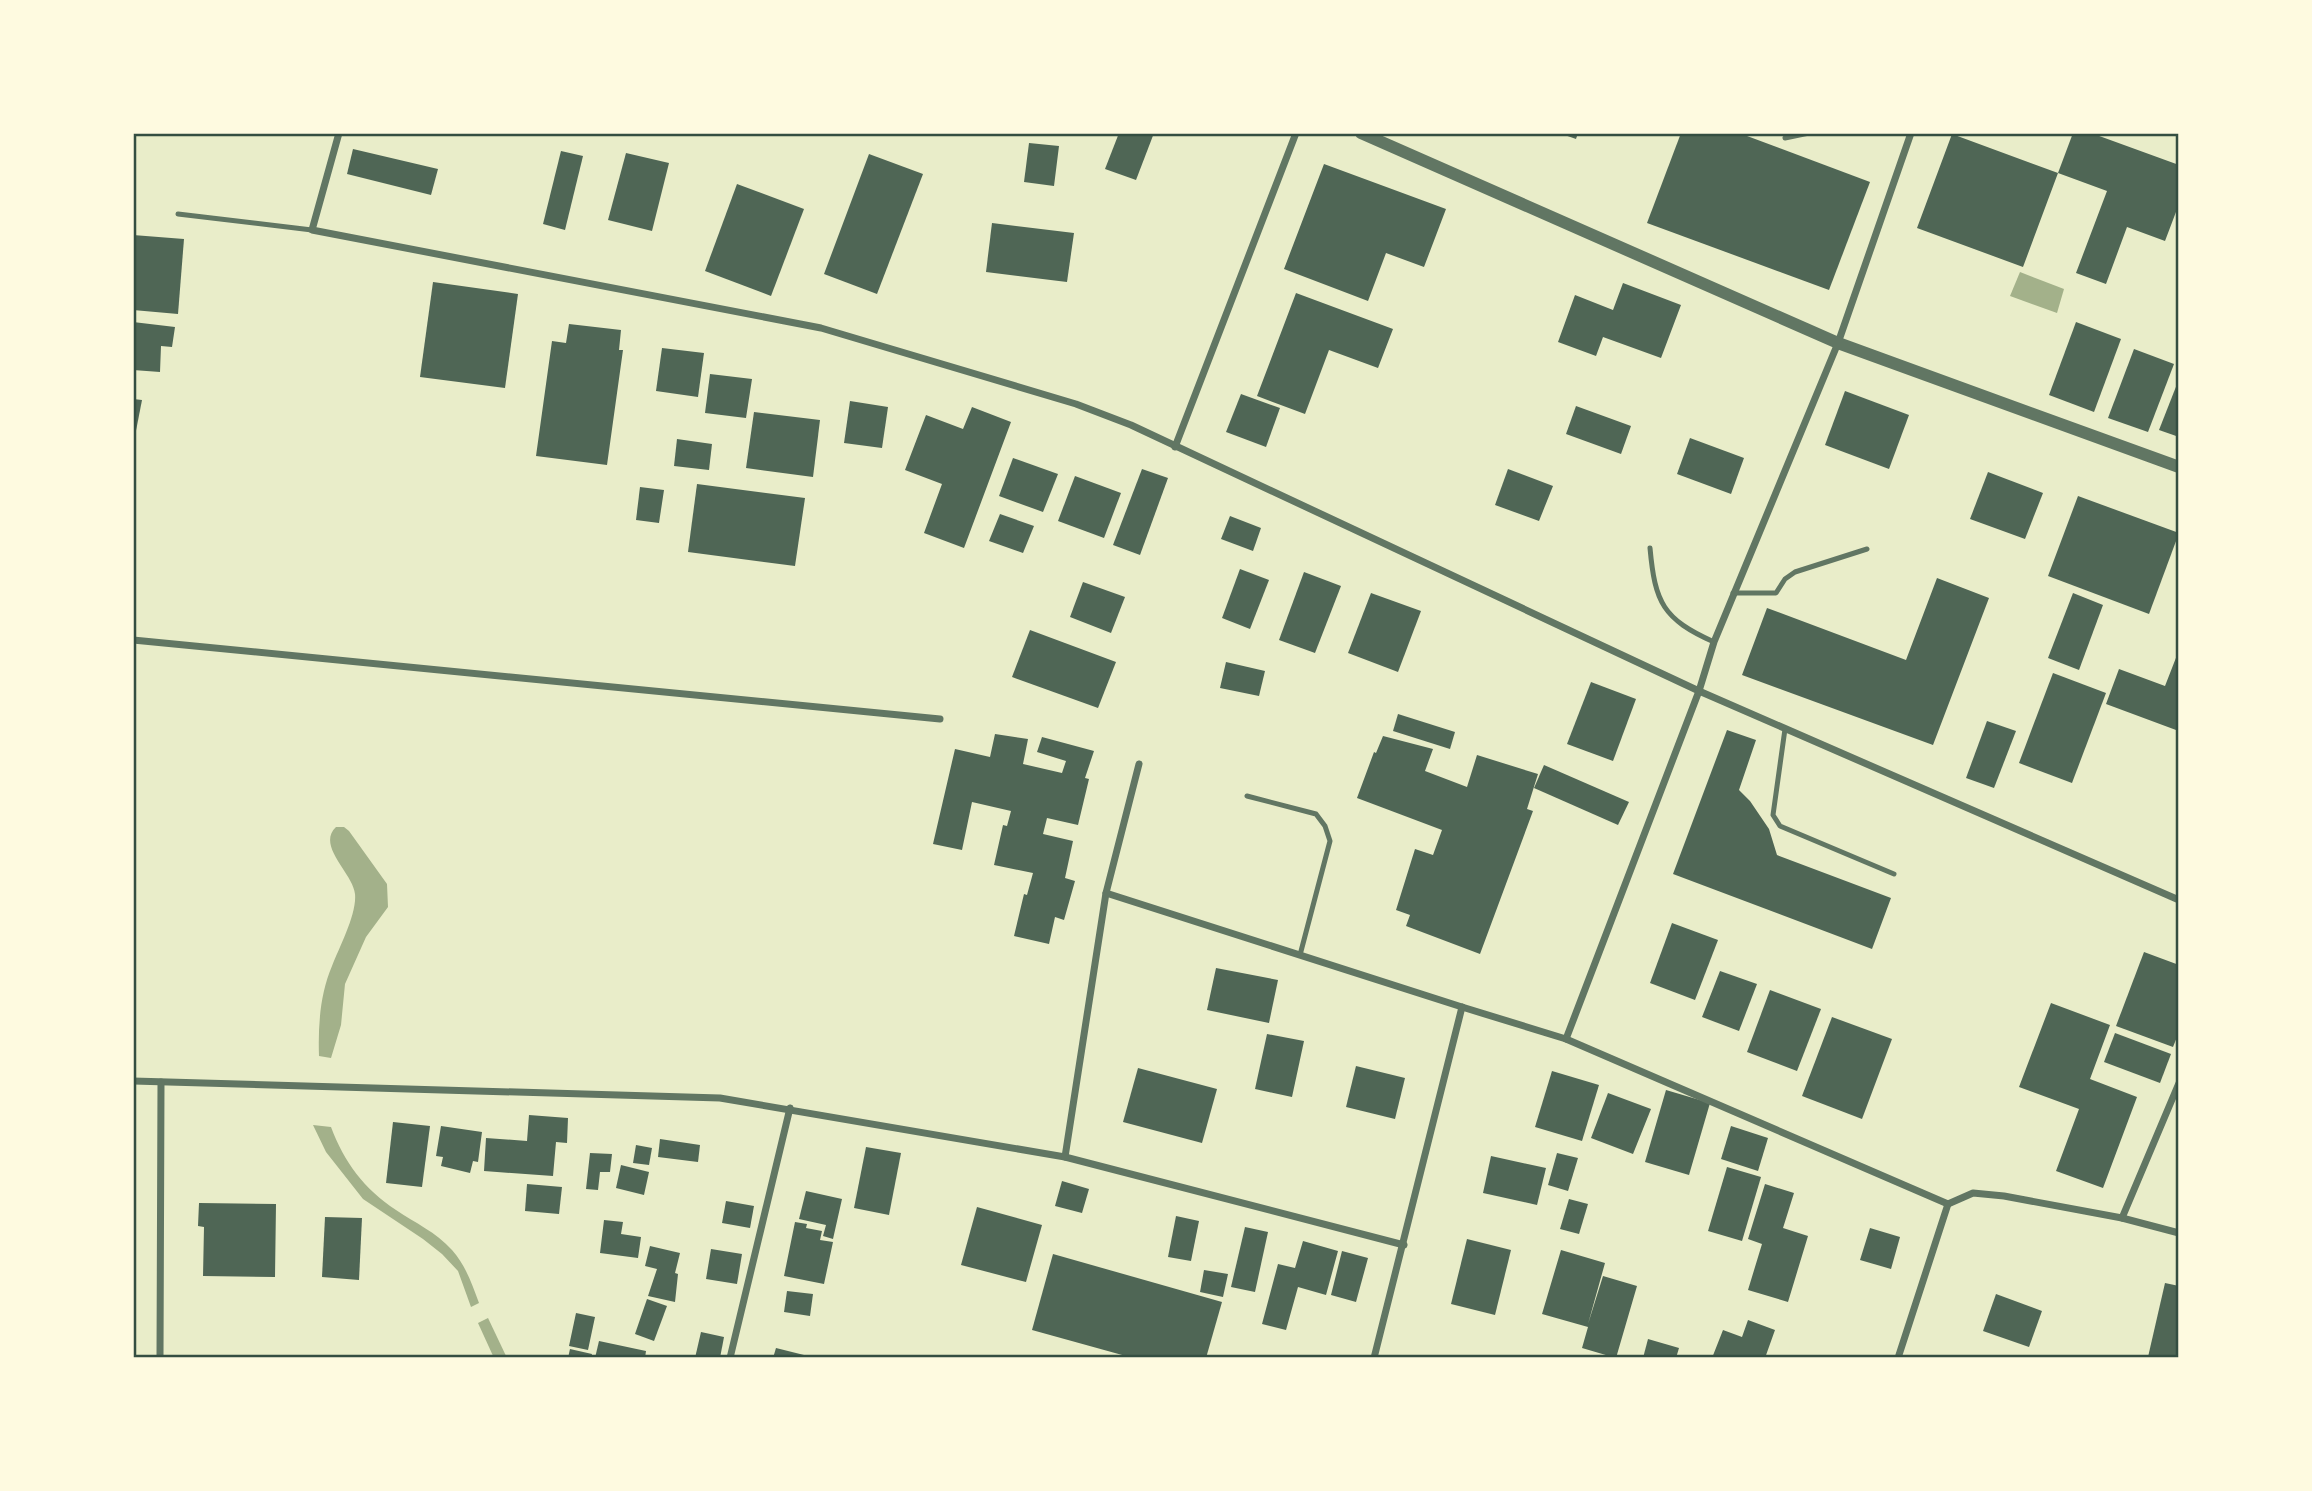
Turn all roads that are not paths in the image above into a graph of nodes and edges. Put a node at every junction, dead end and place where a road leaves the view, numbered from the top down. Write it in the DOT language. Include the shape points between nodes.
graph roads {
  1 [pos="339,133"];
  2 [pos="1296,133"];
  3 [pos="1361,133"];
  4 [pos="1808,133"];
  5 [pos="1910,133"];
  6 [pos="1785,138"];
  7 [pos="178,214"];
  8 [pos="312,230"];
  9 [pos="1838,344"];
  10 [pos="1175,447"];
  11 [pos="2179,467"];
  12 [pos="1650,548"];
  13 [pos="1867,550"];
  14 [pos="1733,593"];
  15 [pos="133,639"];
  16 [pos="1714,642"];
  17 [pos="1699,691"];
  18 [pos="940,719"];
  19 [pos="1785,729"];
  20 [pos="1139,764"];
  21 [pos="1247,796"];
  22 [pos="1894,874"];
  23 [pos="1107,892"];
  24 [pos="2179,900"];
  25 [pos="1300,955"];
  26 [pos="1462,1007"];
  27 [pos="1566,1038"];
  28 [pos="133,1081"];
  29 [pos="161,1082"];
  30 [pos="2179,1083"];
  31 [pos="790,1108"];
  32 [pos="1065,1157"];
  33 [pos="1948,1204"];
  34 [pos="2122,1218"];
  35 [pos="2179,1233"];
  36 [pos="1404,1245"];
  37 [pos="1376,1357"];
  38 [pos="160,1358"];
  39 [pos="730,1358"];
  40 [pos="1898,1358"];
  1 -- 8 [label="street"];
  2 -- 10 [label="street"];
  3 -- 9 [label="street"];
  4 -- 6 [label="lane"];
  5 -- 9 [label="street"];
  7 -- 8 [label="lane"];
  8 -- 10 [label="street" via="821,328 1076,404"];
  9 -- 11 [label="street"];
  9 -- 14 [label="street"];
  10 -- 17 [label="street"];
  12 -- 16 [label="lane" via="1662,607 1687,629"];
  13 -- 14 [label="lane" via="1795,572 1776,593"];
  14 -- 16 [label="street"];
  15 -- 18 [label="street"];
  16 -- 17 [label="street"];
  17 -- 19 [label="street"];
  17 -- 27 [label="street"];
  19 -- 22 [label="lane" via="1773,815 1776,821"];
  19 -- 24 [label="street"];
  20 -- 23 [label="street"];
  21 -- 25 [label="lane" via="1316,814 1325,825 1330,841"];
  23 -- 25 [label="street"];
  23 -- 32 [label="street"];
  25 -- 26 [label="street"];
  26 -- 27 [label="street"];
  26 -- 36 [label="street"];
  27 -- 33 [label="street"];
  28 -- 29 [label="street"];
  29 -- 31 [label="street" via="720,1098"];
  29 -- 38 [label="street"];
  30 -- 34 [label="street"];
  31 -- 32 [label="street"];
  31 -- 39 [label="street"];
  32 -- 36 [label="street"];
  33 -- 34 [label="street" via="1973,1193"];
  33 -- 40 [label="street"];
  34 -- 35 [label="street"];
  36 -- 37 [label="street"];
}
